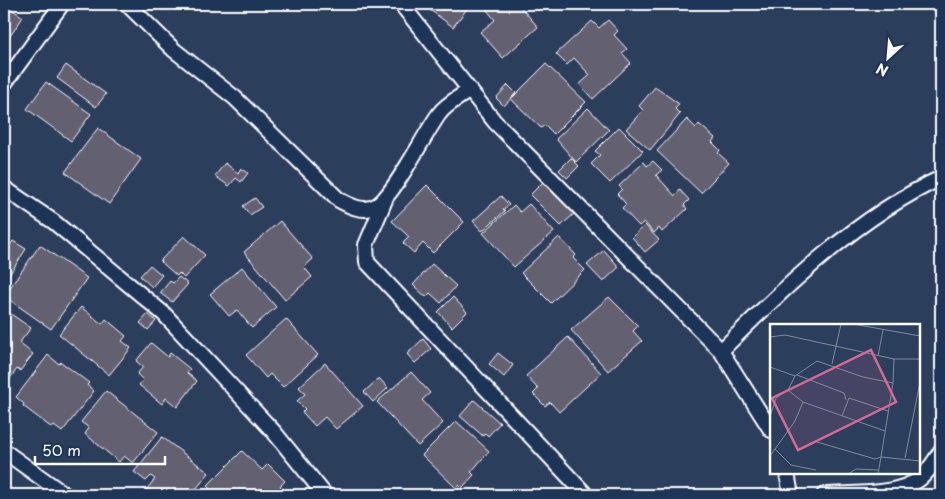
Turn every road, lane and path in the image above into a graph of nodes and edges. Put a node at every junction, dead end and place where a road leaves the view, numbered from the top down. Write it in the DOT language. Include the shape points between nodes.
graph roads {
  1 [pos="62,4"];
  2 [pos="127,4"];
  3 [pos="401,4"];
  4 [pos="4,84"];
  5 [pos="470,90"];
  6 [pos="941,178"];
  7 [pos="4,188"];
  8 [pos="388,195"];
  9 [pos="721,351"];
  10 [pos="770,428"];
  11 [pos="4,451"];
  12 [pos="941,451"];
  13 [pos="788,474"];
  14 [pos="65,495"];
  15 [pos="325,495"];
  16 [pos="586,495"];
  17 [pos="791,495"];
  18 [pos="824,495"];
  1 -- 4 [label="street"];
  2 -- 8 [label="street" via="174,50 235,98 339,200 364,210 376,206"];
  3 -- 5 [label="street"];
  5 -- 8 [label="street" via="440,112"];
  5 -- 9 [label="street" via="494,122"];
  6 -- 9 [label="street" via="855,229"];
  7 -- 15 [label="street" via="54,222 164,314 274,432"];
  8 -- 16 [label="street" via="366,245 367,262"];
  9 -- 10 [label="street"];
  11 -- 14 [label="street"];
  12 -- 18 [label="street" via="914,483 891,490"];
  13 -- 17 [label="street"];
}
